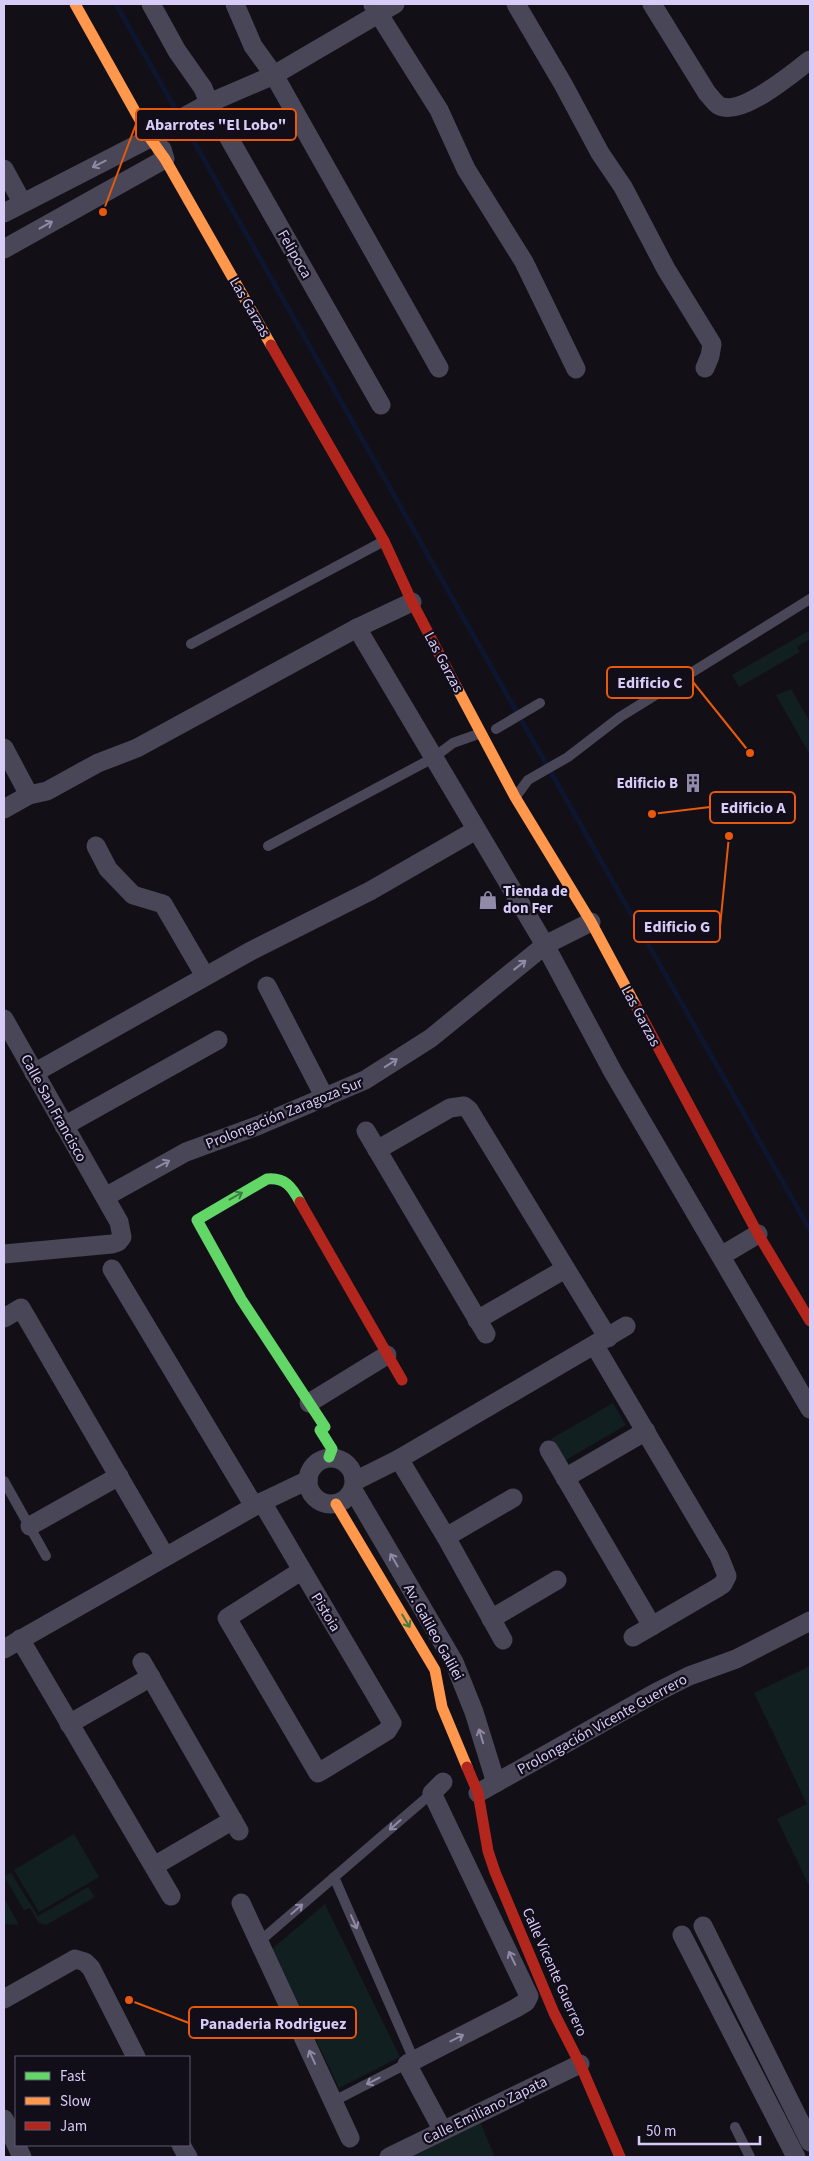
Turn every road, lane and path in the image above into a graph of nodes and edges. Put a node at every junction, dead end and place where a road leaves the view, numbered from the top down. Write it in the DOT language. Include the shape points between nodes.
graph roads {
  1 [pos="75,4"];
  2 [pos="151,4"];
  3 [pos="235,4"];
  4 [pos="395,4"];
  5 [pos="516,4"];
  6 [pos="652,4"];
  7 [pos="376,9"];
  8 [pos="810,60"];
  9 [pos="274,75"];
  10 [pos="204,106"];
  11 [pos="159,133"];
  12 [pos="165,159"];
  13 [pos="4,169"];
  14 [pos="22,202"];
  15 [pos="4,213"];
  16 [pos="4,249"];
  17 [pos="439,368"];
  18 [pos="705,368"];
  19 [pos="576,369"];
  20 [pos="382,405"];
  21 [pos="384,541"];
  22 [pos="810,599"];
  23 [pos="412,602"];
  24 [pos="357,628"];
  25 [pos="191,644"];
  26 [pos="540,703"];
  27 [pos="496,729"];
  28 [pos="482,732"];
  29 [pos="4,748"];
  30 [pos="433,758"];
  31 [pos="29,795"];
  32 [pos="515,797"];
  33 [pos="4,809"];
  34 [pos="476,830"];
  35 [pos="96,846"];
  36 [pos="268,846"];
  37 [pos="590,922"];
  38 [pos="545,945"];
  39 [pos="205,976"];
  40 [pos="267,986"];
  41 [pos="4,1019"];
  42 [pos="218,1040"];
  43 [pos="34,1073"];
  44 [pos="325,1098"];
  45 [pos="64,1126"];
  46 [pos="366,1131"];
  47 [pos="377,1150"];
  48 [pos="134,1179"];
  49 [pos="105,1197"];
  50 [pos="119,1222"];
  51 [pos="758,1234"];
  52 [pos="4,1254"];
  53 [pos="721,1256"];
  54 [pos="112,1269"];
  55 [pos="565,1269"];
  56 [pos="4,1318"];
  57 [pos="810,1321"];
  58 [pos="626,1326"];
  59 [pos="601,1342"];
  60 [pos="387,1355"];
  61 [pos="402,1380"];
  62 [pos="309,1403"];
  63 [pos="810,1409"];
  64 [pos="646,1431"];
  65 [pos="549,1450"];
  66 [pos="329,1457"];
  67 [pos="399,1459"];
  68 [pos="119,1476"];
  69 [pos="565,1478"];
  70 [pos="308,1480"];
  71 [pos="4,1481"];
  72 [pos="354,1485"];
  73 [pos="513,1498"];
  74 [pos="258,1504"];
  75 [pos="336,1504"];
  76 [pos="30,1526"];
  77 [pos="446,1537"];
  78 [pos="46,1556"];
  79 [pos="165,1556"];
  80 [pos="301,1571"];
  81 [pos="557,1580"];
  82 [pos="491,1619"];
  83 [pos="810,1622"];
  84 [pos="652,1626"];
  85 [pos="633,1636"];
  86 [pos="20,1639"];
  87 [pos="503,1640"];
  88 [pos="4,1648"];
  89 [pos="454,1662"];
  90 [pos="435,1670"];
  91 [pos="474,1712"];
  92 [pos="449,1722"];
  93 [pos="69,1724"];
  94 [pos="496,1782"];
  95 [pos="438,1788"];
  96 [pos="478,1793"];
  97 [pos="154,1866"];
  98 [pos="334,1877"];
  99 [pos="171,1896"];
  100 [pos="241,1903"];
  101 [pos="703,1926"];
  102 [pos="682,1935"];
  103 [pos="260,1941"];
  104 [pos="4,1999"];
  105 [pos="135,2056"];
  106 [pos="410,2062"];
  107 [pos="580,2064"];
  108 [pos="332,2102"];
  109 [pos="4,2119"];
  110 [pos="736,2127"];
  111 [pos="442,2131"];
  112 [pos="350,2138"];
  113 [pos="15,2142"];
  114 [pos="810,2142"];
  115 [pos="182,2146"];
  116 [pos="188,2157"];
  117 [pos="390,2157"];
  118 [pos="620,2157"];
  119 [pos="750,2157"];
  120 [pos="796,2157"];
  1 -- 11 [label="street"];
  2 -- 10 [label="street, Felipoca" via="177,51 203,88"];
  3 -- 9 [label="street" via="253,46"];
  4 -- 7 [label="street"];
  5 -- 18 [label="street" via="712,344"];
  6 -- 8 [label="street" via="707,93 718,105 728,107 748,103"];
  7 -- 9 [label="street"];
  7 -- 19 [label="street" via="439,110 466,169 524,262"];
  9 -- 10 [label="street"];
  9 -- 17 [label="street"];
  10 -- 11 [label="street"];
  10 -- 20 [label="street, Felipoca"];
  11 -- 12 [label="street"];
  11 -- 14 [label="street, one-way"];
  16 -- 12 [label="street, one-way"];
  12 -- 21 [label="street, Las Garzas"];
  13 -- 14 [label="street"];
  14 -- 15 [label="street"];
  21 -- 23 [label="street, Las Garzas"];
  21 -- 25 [label="lane"];
  22 -- 32 [label="lane" via="620,717 568,756 528,780"];
  23 -- 24 [label="street"];
  23 -- 28 [label="street, Las Garzas"];
  24 -- 30 [label="street"];
  24 -- 31 [label="street" via="137,748 98,763 47,791"];
  26 -- 27 [label="lane"];
  28 -- 30 [label="lane" via="453,743"];
  28 -- 32 [label="street, Las Garzas"];
  29 -- 31 [label="street"];
  30 -- 34 [label="street"];
  30 -- 36 [label="lane"];
  31 -- 33 [label="street"];
  32 -- 37 [label="street, Las Garzas"];
  34 -- 38 [label="street"];
  34 -- 39 [label="street" via="370,891"];
  35 -- 39 [label="street" via="108,868 133,895 164,904"];
  37 -- 38 [label="street, Prolongación Zaragoza Sur"];
  37 -- 51 [label="street, Las Garzas"];
  44 -- 38 [label="street, Prolongación Zaragoza Sur, one-way" via="366,1080 431,1038"];
  38 -- 53 [label="street" via="613,1072"];
  39 -- 43 [label="street"];
  40 -- 44 [label="street"];
  41 -- 43 [label="street, Calle San Francisco"];
  42 -- 45 [label="street"];
  43 -- 45 [label="street, Calle San Francisco"];
  48 -- 44 [label="street, Prolongación Zaragoza Sur, one-way" via="186,1152"];
  45 -- 49 [label="street, Calle San Francisco"];
  46 -- 47 [label="street"];
  47 -- 55 [label="street" via="450,1108 464,1106 475,1117"];
  47 -- 55 [label="street" via="482,1327"];
  48 -- 49 [label="street, Prolongación Zaragoza Sur"];
  48 -- 50 [label="street" via="121,1202"];
  49 -- 50 [label="street"];
  50 -- 52 [label="street" via="122,1237 112,1244"];
  51 -- 53 [label="street"];
  51 -- 57 [label="street, Las Garzas"];
  53 -- 63 [label="street"];
  54 -- 74 [label="street, Pistoia"];
  55 -- 59 [label="street"];
  56 -- 68 [label="street" via="21,1308"];
  58 -- 59 [label="street"];
  59 -- 64 [label="street"];
  59 -- 67 [label="street"];
  60 -- 61 [label="street"];
  60 -- 62 [label="street"];
  62 -- 60 [label="street, one-way" via="242,1299 197,1220 213,1209 268,1179 286,1180"];
  62 -- 66 [label="street" via="325,1427 320,1430 332,1449"];
  64 -- 69 [label="street"];
  64 -- 84 [label="street" via="719,1556 726,1576 723,1584"];
  65 -- 69 [label="street"];
  66 -- 70 [label="street" via="316,1466"];
  66 -- 72 [label="street" via="348,1464"];
  67 -- 72 [label="street"];
  67 -- 77 [label="street"];
  68 -- 76 [label="street"];
  68 -- 79 [label="street"];
  69 -- 84 [label="street"];
  70 -- 74 [label="street"];
  70 -- 75 [label="street" via="314,1498 327,1505"];
  71 -- 76 [label="lane"];
  72 -- 75 [label="street"];
  89 -- 72 [label="street, Av. Galileo Galilei, one-way"];
  73 -- 77 [label="street"];
  74 -- 79 [label="street"];
  74 -- 80 [label="street, Pistoia"];
  75 -- 90 [label="street, Calle Vicente Guerrero, one-way"];
  76 -- 78 [label="lane"];
  77 -- 82 [label="street"];
  79 -- 86 [label="street"];
  80 -- 80 [label="street, Pistoia" via="228,1618 318,1774 387,1731 392,1723"];
  81 -- 82 [label="street"];
  82 -- 87 [label="street"];
  83 -- 94 [label="street, Prolongación Vicente Guerrero" via="736,1659 689,1676"];
  84 -- 85 [label="street"];
  86 -- 88 [label="street"];
  86 -- 93 [label="street"];
  89 -- 90 [label="street"];
  89 -- 91 [label="street, Av. Galileo Galilei"];
  90 -- 92 [label="street, Calle Vicente Guerrero" via="442,1706"];
  91 -- 92 [label="street"];
  94 -- 91 [label="street, Av. Galileo Galilei, one-way"];
  92 -- 96 [label="street, Calle Vicente Guerrero"];
  93 -- 97 [label="street"];
  93 -- 97 [label="street" via="146,1669 236,1825"];
  94 -- 96 [label="street, Prolongación Vicente Guerrero"];
  95 -- 98 [label="lane, one-way"];
  106 -- 95 [label="street, one-way" via="516,2008 530,1996"];
  96 -- 107 [label="street, Calle Vicente Guerrero" via="495,1872 554,2013"];
  97 -- 99 [label="street"];
  103 -- 98 [label="lane, one-way"];
  98 -- 106 [label="lane, one-way"];
  100 -- 103 [label="street"];
  101 -- 114 [label="street"];
  102 -- 120 [label="street"];
  108 -- 103 [label="street, one-way"];
  104 -- 105 [label="street" via="75,1960 85,1962"];
  106 -- 108 [label="lane, one-way"];
  106 -- 111 [label="street"];
  107 -- 111 [label="street, Calle Emiliano Zapata"];
  107 -- 118 [label="street, Calle Vicente Guerrero"];
  108 -- 112 [label="street"];
  109 -- 113 [label="street"];
  110 -- 119 [label="lane"];
  111 -- 117 [label="street, Calle Emiliano Zapata"];
  115 -- 116 [label="street"];
}
